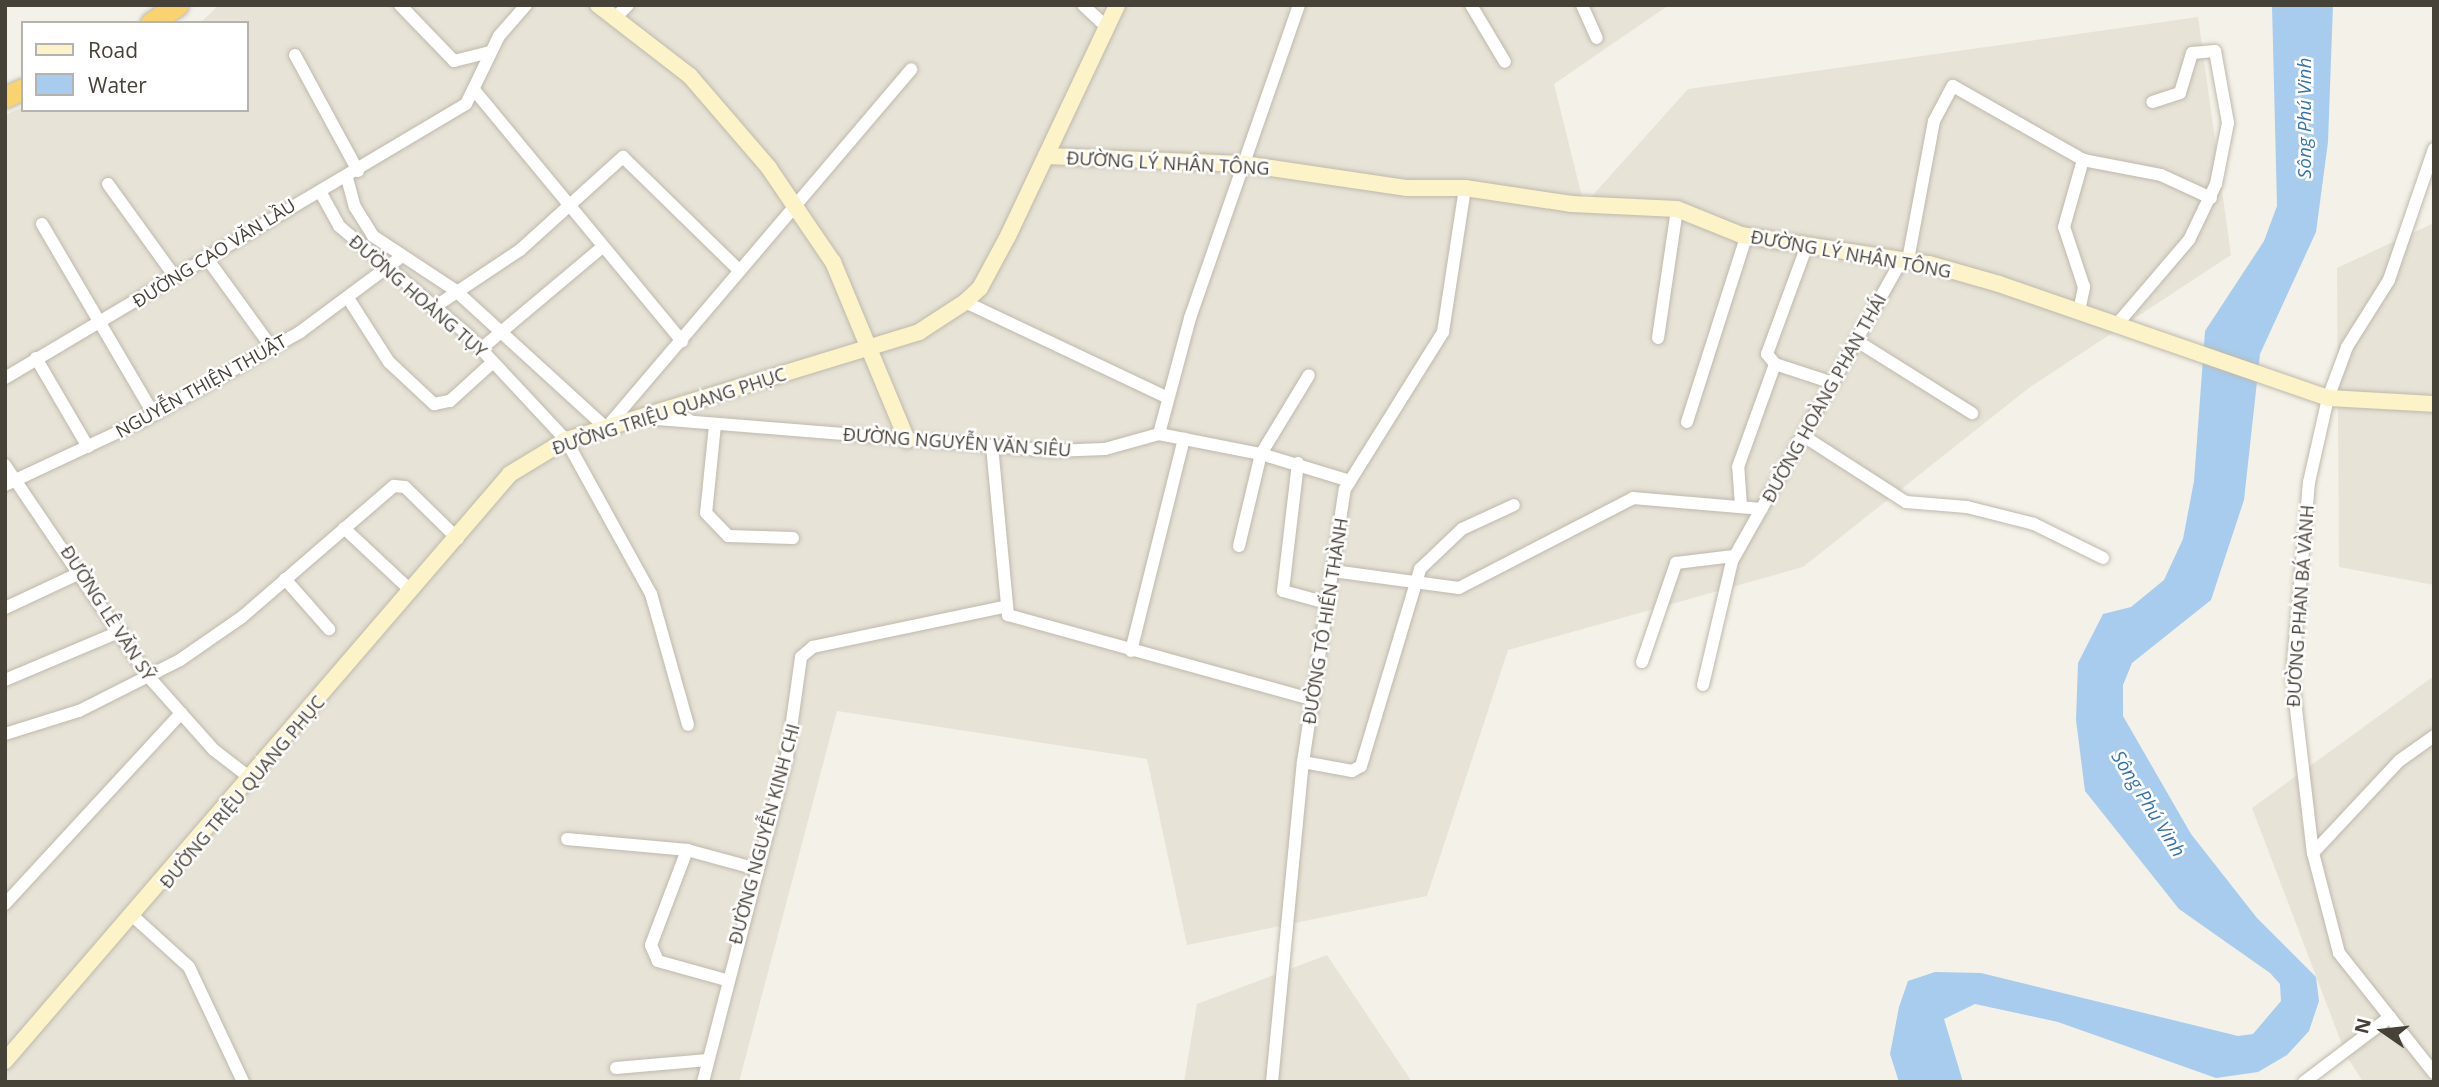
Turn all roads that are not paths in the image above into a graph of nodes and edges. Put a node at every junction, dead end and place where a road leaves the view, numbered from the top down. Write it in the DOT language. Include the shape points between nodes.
graph roads {
  1 [pos="178,5"];
  2 [pos="400,5"];
  3 [pos="526,5"];
  4 [pos="598,5"];
  5 [pos="628,5"];
  6 [pos="1083,5"];
  7 [pos="1117,5"];
  8 [pos="1298,5"];
  9 [pos="1471,5"];
  10 [pos="1582,5"];
  11 [pos="615,19"];
  12 [pos="154,21"];
  13 [pos="1107,27"];
  14 [pos="1597,38"];
  15 [pos="490,52"];
  16 [pos="295,55"];
  17 [pos="1505,62"];
  18 [pos="911,69"];
  19 [pos="21,90"];
  20 [pos="475,91"];
  21 [pos="5,97"];
  22 [pos="2152,102"];
  23 [pos="2433,154"];
  24 [pos="1046,156"];
  25 [pos="2083,160"];
  26 [pos="1244,164"];
  27 [pos="353,175"];
  28 [pos="108,184"];
  29 [pos="1465,188"];
  30 [pos="322,195"];
  31 [pos="2211,198"];
  32 [pos="794,205"];
  33 [pos="566,206"];
  34 [pos="1677,209"];
  35 [pos="42,224"];
  36 [pos="1747,234"];
  37 [pos="601,248"];
  38 [pos="1806,248"];
  39 [pos="206,257"];
  40 [pos="401,257"];
  41 [pos="1905,259"];
  42 [pos="387,270"];
  43 [pos="740,271"];
  44 [pos="174,277"];
  45 [pos="455,290"];
  46 [pos="348,298"];
  47 [pos="965,302"];
  48 [pos="433,307"];
  49 [pos="2079,311"];
  50 [pos="103,322"];
  51 [pos="2118,323"];
  52 [pos="500,332"];
  53 [pos="1658,338"];
  54 [pos="682,341"];
  55 [pos="1857,341"];
  56 [pos="272,348"];
  57 [pos="482,348"];
  58 [pos="873,348"];
  59 [pos="36,358"];
  60 [pos="493,362"];
  61 [pos="1775,364"];
  62 [pos="1309,374"];
  63 [pos="5,378"];
  64 [pos="1833,383"];
  65 [pos="1166,397"];
  66 [pos="2328,398"];
  67 [pos="2434,404"];
  68 [pos="1972,413"];
  69 [pos="154,415"];
  70 [pos="641,418"];
  71 [pos="1687,422"];
  72 [pos="715,425"];
  73 [pos="606,428"];
  74 [pos="1159,434"];
  75 [pos="1805,437"];
  76 [pos="1184,439"];
  77 [pos="566,440"];
  78 [pos="907,440"];
  79 [pos="88,446"];
  80 [pos="992,446"];
  81 [pos="1261,454"];
  82 [pos="1298,463"];
  83 [pos="5,465"];
  84 [pos="1350,481"];
  85 [pos="11,483"];
  86 [pos="1514,505"];
  87 [pos="1741,506"];
  88 [pos="1762,509"];
  89 [pos="344,528"];
  90 [pos="793,538"];
  91 [pos="458,539"];
  92 [pos="1239,547"];
  93 [pos="1734,556"];
  94 [pos="2103,558"];
  95 [pos="1333,571"];
  96 [pos="82,572"];
  97 [pos="285,579"];
  98 [pos="1412,584"];
  99 [pos="411,591"];
  100 [pos="1327,603"];
  101 [pos="1003,607"];
  102 [pos="5,608"];
  103 [pos="329,629"];
  104 [pos="121,631"];
  105 [pos="1131,651"];
  106 [pos="1642,662"];
  107 [pos="148,676"];
  108 [pos="5,680"];
  109 [pos="1703,685"];
  110 [pos="1311,699"];
  111 [pos="181,713"];
  112 [pos="688,724"];
  113 [pos="5,734"];
  114 [pos="2434,736"];
  115 [pos="1303,762"];
  116 [pos="253,780"];
  117 [pos="566,839"];
  118 [pos="687,850"];
  119 [pos="2313,853"];
  120 [pos="757,869"];
  121 [pos="5,904"];
  122 [pos="134,917"];
  123 [pos="726,981"];
  124 [pos="2390,1017"];
  125 [pos="708,1060"];
  126 [pos="5,1061"];
  127 [pos="616,1068"];
  128 [pos="2434,1073"];
  129 [pos="2306,1081"];
  130 [pos="243,1082"];
  131 [pos="703,1082"];
  132 [pos="1272,1082"];
  1 -- 12 [label="highway"];
  2 -- 15 [label="street" via="454,61"];
  3 -- 15 [label="street, ĐƯỜNG CAO VĂN LẦU"];
  4 -- 11 [label="street"];
  5 -- 11 [label="street"];
  6 -- 13 [label="street"];
  7 -- 13 [label="street, ĐƯỜNG TRIỆU QUANG PHỤC"];
  8 -- 26 [label="street"];
  9 -- 17 [label="street"];
  10 -- 14 [label="street"];
  11 -- 32 [label="street" via="690,76"];
  13 -- 24 [label="street, ĐƯỜNG TRIỆU QUANG PHỤC"];
  15 -- 20 [label="street, ĐƯỜNG CAO VĂN LẦU"];
  16 -- 27 [label="street"];
  18 -- 32 [label="street"];
  19 -- 21 [label="highway"];
  20 -- 27 [label="street, ĐƯỜNG CAO VĂN LẦU" via="466,104"];
  20 -- 33 [label="street"];
  22 -- 31 [label="street" via="2180,93 2192,52 2214,51 2228,123"];
  23 -- 66 [label="street, ĐƯỜNG PHAN BÁ VÀNH" via="2389,281 2347,347"];
  24 -- 26 [label="street, ĐƯỜNG LÝ NHÂN TÔNG"];
  24 -- 47 [label="street, ĐƯỜNG TRIỆU QUANG PHỤC" via="980,288"];
  25 -- 31 [label="street" via="2161,175"];
  25 -- 41 [label="street, ĐƯỜNG HOÀNG PHAN THÁI" via="1953,86 1934,121"];
  25 -- 49 [label="street" via="2064,227 2084,287"];
  26 -- 29 [label="street, ĐƯỜNG LÝ NHÂN TÔNG" via="1407,188"];
  26 -- 65 [label="street"];
  27 -- 30 [label="street, ĐƯỜNG CAO VĂN LẦU"];
  27 -- 40 [label="street" via="355,207 373,236"];
  28 -- 44 [label="street"];
  29 -- 34 [label="street, ĐƯỜNG LÝ NHÂN TÔNG" via="1573,204"];
  29 -- 84 [label="street, ĐƯỜNG TÔ HIẾN THÀNH" via="1443,332"];
  30 -- 39 [label="street, ĐƯỜNG CAO VĂN LẦU" via="305,197"];
  30 -- 42 [label="street, ĐƯỜNG HOÀNG TỤY" via="339,226"];
  31 -- 51 [label="street" via="2189,240"];
  32 -- 43 [label="street"];
  32 -- 58 [label="street" via="833,262"];
  33 -- 37 [label="street"];
  33 -- 43 [label="street" via="623,157"];
  33 -- 45 [label="street" via="520,250"];
  34 -- 36 [label="street, ĐƯỜNG LÝ NHÂN TÔNG"];
  34 -- 53 [label="street"];
  35 -- 50 [label="street"];
  36 -- 38 [label="street, ĐƯỜNG LÝ NHÂN TÔNG"];
  36 -- 71 [label="street"];
  37 -- 52 [label="street"];
  37 -- 54 [label="street"];
  38 -- 41 [label="street, ĐƯỜNG LÝ NHÂN TÔNG"];
  38 -- 61 [label="street" via="1767,348"];
  39 -- 44 [label="street, ĐƯỜNG CAO VĂN LẦU"];
  39 -- 56 [label="street"];
  40 -- 42 [label="street, NGUYỄN THIỆN THUẬT"];
  40 -- 45 [label="street"];
  41 -- 49 [label="street, ĐƯỜNG LÝ NHÂN TÔNG"];
  41 -- 55 [label="street, ĐƯỜNG HOÀNG PHAN THÁI"];
  42 -- 46 [label="street, NGUYỄN THIỆN THUẬT"];
  42 -- 48 [label="street, ĐƯỜNG HOÀNG TỤY"];
  43 -- 54 [label="street"];
  44 -- 50 [label="street, ĐƯỜNG CAO VĂN LẦU"];
  45 -- 48 [label="street"];
  45 -- 52 [label="street"];
  46 -- 56 [label="street, NGUYỄN THIỆN THUẬT"];
  46 -- 60 [label="street" via="389,362 434,404 450,401"];
  47 -- 58 [label="street, ĐƯỜNG TRIỆU QUANG PHỤC" via="919,332"];
  47 -- 65 [label="street"];
  48 -- 57 [label="street, ĐƯỜNG HOÀNG TỤY"];
  49 -- 51 [label="street, ĐƯỜNG LÝ NHÂN TÔNG"];
  50 -- 59 [label="street, ĐƯỜNG CAO VĂN LẦU"];
  50 -- 69 [label="street"];
  51 -- 66 [label="street, ĐƯỜNG LÝ NHÂN TÔNG"];
  52 -- 57 [label="street"];
  52 -- 73 [label="street"];
  54 -- 73 [label="street"];
  55 -- 64 [label="street, ĐƯỜNG HOÀNG PHAN THÁI"];
  55 -- 68 [label="street"];
  56 -- 69 [label="street, NGUYỄN THIỆN THUẬT"];
  57 -- 60 [label="street, ĐƯỜNG HOÀNG TỤY"];
  58 -- 70 [label="street, ĐƯỜNG TRIỆU QUANG PHỤC"];
  58 -- 78 [label="street"];
  59 -- 63 [label="street, ĐƯỜNG CAO VĂN LẦU"];
  59 -- 79 [label="street"];
  60 -- 77 [label="street, ĐƯỜNG HOÀNG TỤY"];
  61 -- 64 [label="street"];
  61 -- 87 [label="street" via="1738,467"];
  62 -- 81 [label="street"];
  64 -- 75 [label="street, ĐƯỜNG HOÀNG PHAN THÁI"];
  65 -- 74 [label="street"];
  66 -- 67 [label="street, ĐƯỜNG LÝ NHÂN TÔNG"];
  66 -- 119 [label="street, ĐƯỜNG PHAN BÁ VÀNH" via="2309,482 2292,675"];
  69 -- 79 [label="street, NGUYỄN THIỆN THUẬT"];
  70 -- 72 [label="street, ĐƯỜNG NGUYỄN VĂN SIÊU"];
  70 -- 73 [label="street, ĐƯỜNG TRIỆU QUANG PHỤC"];
  72 -- 78 [label="street, ĐƯỜNG NGUYỄN VĂN SIÊU"];
  72 -- 90 [label="street" via="706,513 728,536"];
  73 -- 77 [label="street, ĐƯỜNG TRIỆU QUANG PHỤC"];
  74 -- 76 [label="street, ĐƯỜNG NGUYỄN VĂN SIÊU"];
  74 -- 80 [label="street, ĐƯỜNG NGUYỄN VĂN SIÊU" via="1105,449"];
  75 -- 88 [label="street, ĐƯỜNG HOÀNG PHAN THÁI"];
  75 -- 94 [label="street" via="1906,502 1966,507 2034,524"];
  76 -- 81 [label="street, ĐƯỜNG NGUYỄN VĂN SIÊU"];
  76 -- 105 [label="street"];
  77 -- 91 [label="street, ĐƯỜNG TRIỆU QUANG PHỤC" via="510,474"];
  77 -- 112 [label="street, ĐƯỜNG HOÀNG TỤY" via="652,594"];
  78 -- 80 [label="street, ĐƯỜNG NGUYỄN VĂN SIÊU"];
  79 -- 85 [label="street, NGUYỄN THIỆN THUẬT"];
  80 -- 101 [label="street"];
  81 -- 82 [label="street, ĐƯỜNG NGUYỄN VĂN SIÊU"];
  81 -- 92 [label="street"];
  82 -- 84 [label="street, ĐƯỜNG NGUYỄN VĂN SIÊU"];
  82 -- 100 [label="street" via="1283,591"];
  83 -- 85 [label="street, ĐƯỜNG LÊ VĂN SỸ"];
  84 -- 95 [label="street, ĐƯỜNG TÔ HIẾN THÀNH"];
  85 -- 96 [label="street, ĐƯỜNG LÊ VĂN SỸ"];
  86 -- 98 [label="street" via="1462,530"];
  87 -- 88 [label="street, ĐƯỜNG HOÀNG PHAN THÁI"];
  87 -- 98 [label="street, ĐƯỜNG HOÀNG PHAN THÁI" via="1633,498 1466,586"];
  88 -- 93 [label="street"];
  89 -- 91 [label="street" via="400,486"];
  89 -- 97 [label="street"];
  89 -- 99 [label="street"];
  91 -- 99 [label="street, ĐƯỜNG TRIỆU QUANG PHỤC"];
  93 -- 106 [label="street" via="1676,563"];
  93 -- 109 [label="street"];
  95 -- 98 [label="street, ĐƯỜNG HOÀNG PHAN THÁI"];
  95 -- 100 [label="street, ĐƯỜNG TÔ HIẾN THÀNH"];
  96 -- 102 [label="street"];
  96 -- 104 [label="street, ĐƯỜNG LÊ VĂN SỸ"];
  97 -- 103 [label="street"];
  97 -- 107 [label="street" via="207,642"];
  98 -- 115 [label="street" via="1361,766 1352,771"];
  99 -- 116 [label="street, ĐƯỜNG TRIỆU QUANG PHỤC"];
  100 -- 110 [label="street, ĐƯỜNG TÔ HIẾN THÀNH"];
  101 -- 105 [label="street" via="1013,619"];
  101 -- 120 [label="street, ĐƯỜNG NGUYỄN KINH CHI" via="806,650"];
  104 -- 107 [label="street, ĐƯỜNG LÊ VĂN SỸ"];
  104 -- 108 [label="street"];
  105 -- 110 [label="street"];
  107 -- 111 [label="street, ĐƯỜNG LÊ VĂN SỸ"];
  107 -- 113 [label="street" via="79,710"];
  110 -- 115 [label="street, ĐƯỜNG TÔ HIẾN THÀNH"];
  111 -- 116 [label="street, ĐƯỜNG LÊ VĂN SỸ"];
  111 -- 121 [label="street"];
  114 -- 119 [label="street" via="2399,761"];
  115 -- 132 [label="street, ĐƯỜNG TÔ HIẾN THÀNH"];
  116 -- 122 [label="street, ĐƯỜNG TRIỆU QUANG PHỤC"];
  117 -- 118 [label="street"];
  118 -- 120 [label="street"];
  118 -- 123 [label="street" via="652,951 658,961"];
  119 -- 124 [label="street, ĐƯỜNG PHAN BÁ VÀNH" via="2339,953"];
  120 -- 123 [label="street, ĐƯỜNG NGUYỄN KINH CHI"];
  122 -- 126 [label="street, ĐƯỜNG TRIỆU QUANG PHỤC"];
  122 -- 130 [label="street" via="189,967"];
  123 -- 125 [label="street, ĐƯỜNG NGUYỄN KINH CHI"];
  124 -- 128 [label="street, ĐƯỜNG PHAN BÁ VÀNH"];
  124 -- 129 [label="street"];
  125 -- 127 [label="street"];
  125 -- 131 [label="street, ĐƯỜNG NGUYỄN KINH CHI"];
}
